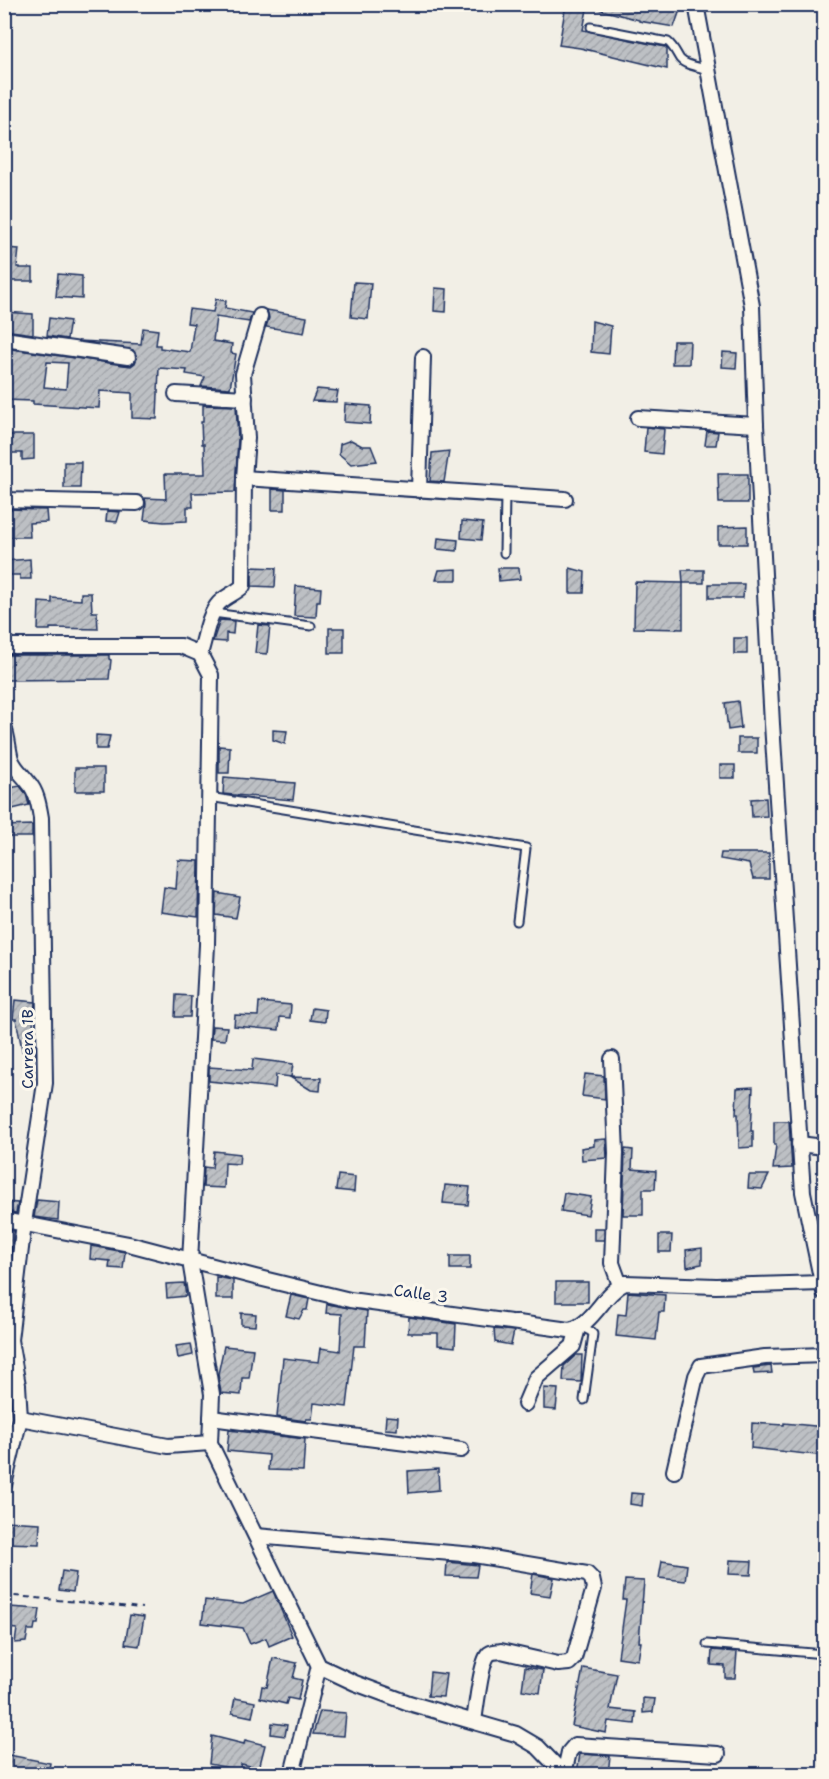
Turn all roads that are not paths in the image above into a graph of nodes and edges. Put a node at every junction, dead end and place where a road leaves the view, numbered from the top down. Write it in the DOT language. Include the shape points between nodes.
graph roads {
  1 [pos="696,4"];
  2 [pos="591,27"];
  3 [pos="709,70"];
  4 [pos="260,316"];
  5 [pos="4,339"];
  6 [pos="128,357"];
  7 [pos="423,357"];
  8 [pos="176,394"];
  9 [pos="245,398"];
  10 [pos="638,418"];
  11 [pos="756,425"];
  12 [pos="244,478"];
  13 [pos="419,489"];
  14 [pos="505,495"];
  15 [pos="565,499"];
  16 [pos="4,500"];
  17 [pos="136,503"];
  18 [pos="504,553"];
  19 [pos="213,613"];
  20 [pos="311,626"];
  21 [pos="4,646"];
  22 [pos="200,654"];
  23 [pos="4,727"];
  24 [pos="209,797"];
  25 [pos="517,921"];
  26 [pos="612,1059"];
  27 [pos="799,1144"];
  28 [pos="825,1147"];
  29 [pos="4,1220"];
  30 [pos="24,1223"];
  31 [pos="190,1261"];
  32 [pos="620,1285"];
  33 [pos="824,1287"];
  34 [pos="580,1328"];
  35 [pos="825,1355"];
  36 [pos="584,1400"];
  37 [pos="525,1404"];
  38 [pos="20,1418"];
  39 [pos="211,1418"];
  40 [pos="210,1443"];
  41 [pos="462,1450"];
  42 [pos="674,1471"];
  43 [pos="4,1485"];
  44 [pos="256,1536"];
  45 [pos="707,1644"];
  46 [pos="825,1654"];
  47 [pos="319,1666"];
  48 [pos="474,1721"];
  49 [pos="718,1754"];
  50 [pos="292,1774"];
  51 [pos="564,1774"];
  1 -- 3 [label="street"];
  2 -- 3 [label="lane" via="668,42 685,63"];
  3 -- 11 [label="street" via="752,306"];
  4 -- 9 [label="street" via="243,374"];
  5 -- 6 [label="street"];
  7 -- 13 [label="street"];
  8 -- 9 [label="street"];
  9 -- 12 [label="street"];
  10 -- 11 [label="street"];
  11 -- 27 [label="street"];
  12 -- 13 [label="street"];
  12 -- 19 [label="street" via="243,586"];
  13 -- 14 [label="street"];
  14 -- 15 [label="street"];
  14 -- 18 [label="lane"];
  16 -- 17 [label="street"];
  19 -- 20 [label="lane"];
  19 -- 22 [label="street"];
  21 -- 22 [label="street" via="181,646"];
  22 -- 24 [label="street" via="211,675"];
  23 -- 30 [label="street, Carrera 1B" via="11,759 30,783 41,818 45,1083"];
  24 -- 25 [label="lane" via="526,848"];
  24 -- 31 [label="street" via="207,945"];
  26 -- 32 [label="street" via="616,1153 612,1263"];
  27 -- 28 [label="street"];
  27 -- 33 [label="street" via="802,1192"];
  29 -- 30 [label="street, Calle 3"];
  30 -- 31 [label="street, Calle 3"];
  30 -- 38 [label="street, Carrera 1B" via="10,1340"];
  31 -- 34 [label="street, Calle 3" via="350,1300 569,1330"];
  31 -- 39 [label="street" via="212,1394"];
  32 -- 33 [label="street"];
  32 -- 34 [label="street"];
  34 -- 36 [label="lane" via="593,1334"];
  34 -- 37 [label="street" via="573,1346 536,1378"];
  35 -- 42 [label="street" via="765,1356 701,1366"];
  38 -- 40 [label="street" via="168,1446"];
  38 -- 43 [label="street, Carrera 1B"];
  39 -- 40 [label="street"];
  39 -- 41 [label="street"];
  40 -- 44 [label="street"];
  44 -- 47 [label="street"];
  44 -- 48 [label="street" via="474,1556 586,1574 592,1579 594,1588 574,1658 569,1664 558,1664 493,1652 483,1667"];
  45 -- 46 [label="lane"];
  47 -- 48 [label="street" via="409,1703"];
  47 -- 50 [label="street"];
  48 -- 51 [label="street" via="516,1734 538,1747"];
  49 -- 51 [label="street" via="575,1745 569,1752"];
}
